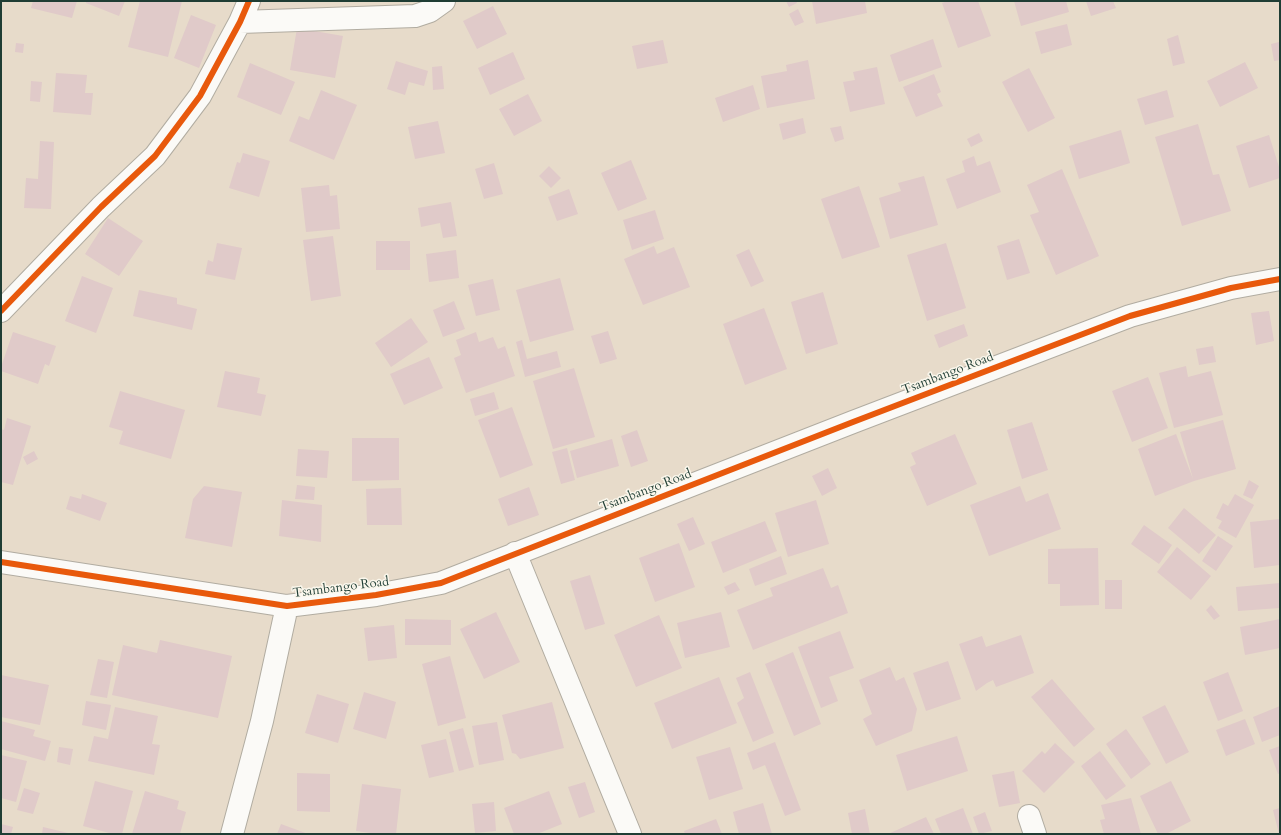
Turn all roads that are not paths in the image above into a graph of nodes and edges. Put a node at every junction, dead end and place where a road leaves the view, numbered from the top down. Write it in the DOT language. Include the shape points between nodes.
graph roads {
  1 [pos="249,1"];
  2 [pos="444,1"];
  3 [pos="240,22"];
  4 [pos="1280,279"];
  5 [pos="1,311"];
  6 [pos="515,553"];
  7 [pos="1,562"];
  8 [pos="287,606"];
  9 [pos="232,834"];
  10 [pos="630,834"];
  1 -- 3 [label="street"];
  2 -- 3 [label="street" via="430,11 415,16"];
  3 -- 5 [label="street" via="200,96 155,156 101,207"];
  4 -- 6 [label="street, Tsambango Road" via="1231,288 1130,316"];
  6 -- 8 [label="street, Tsambango Road" via="441,583 376,595"];
  6 -- 10 [label="street"];
  7 -- 8 [label="street, Tsambango Road"];
  8 -- 9 [label="street" via="262,722"];
}
